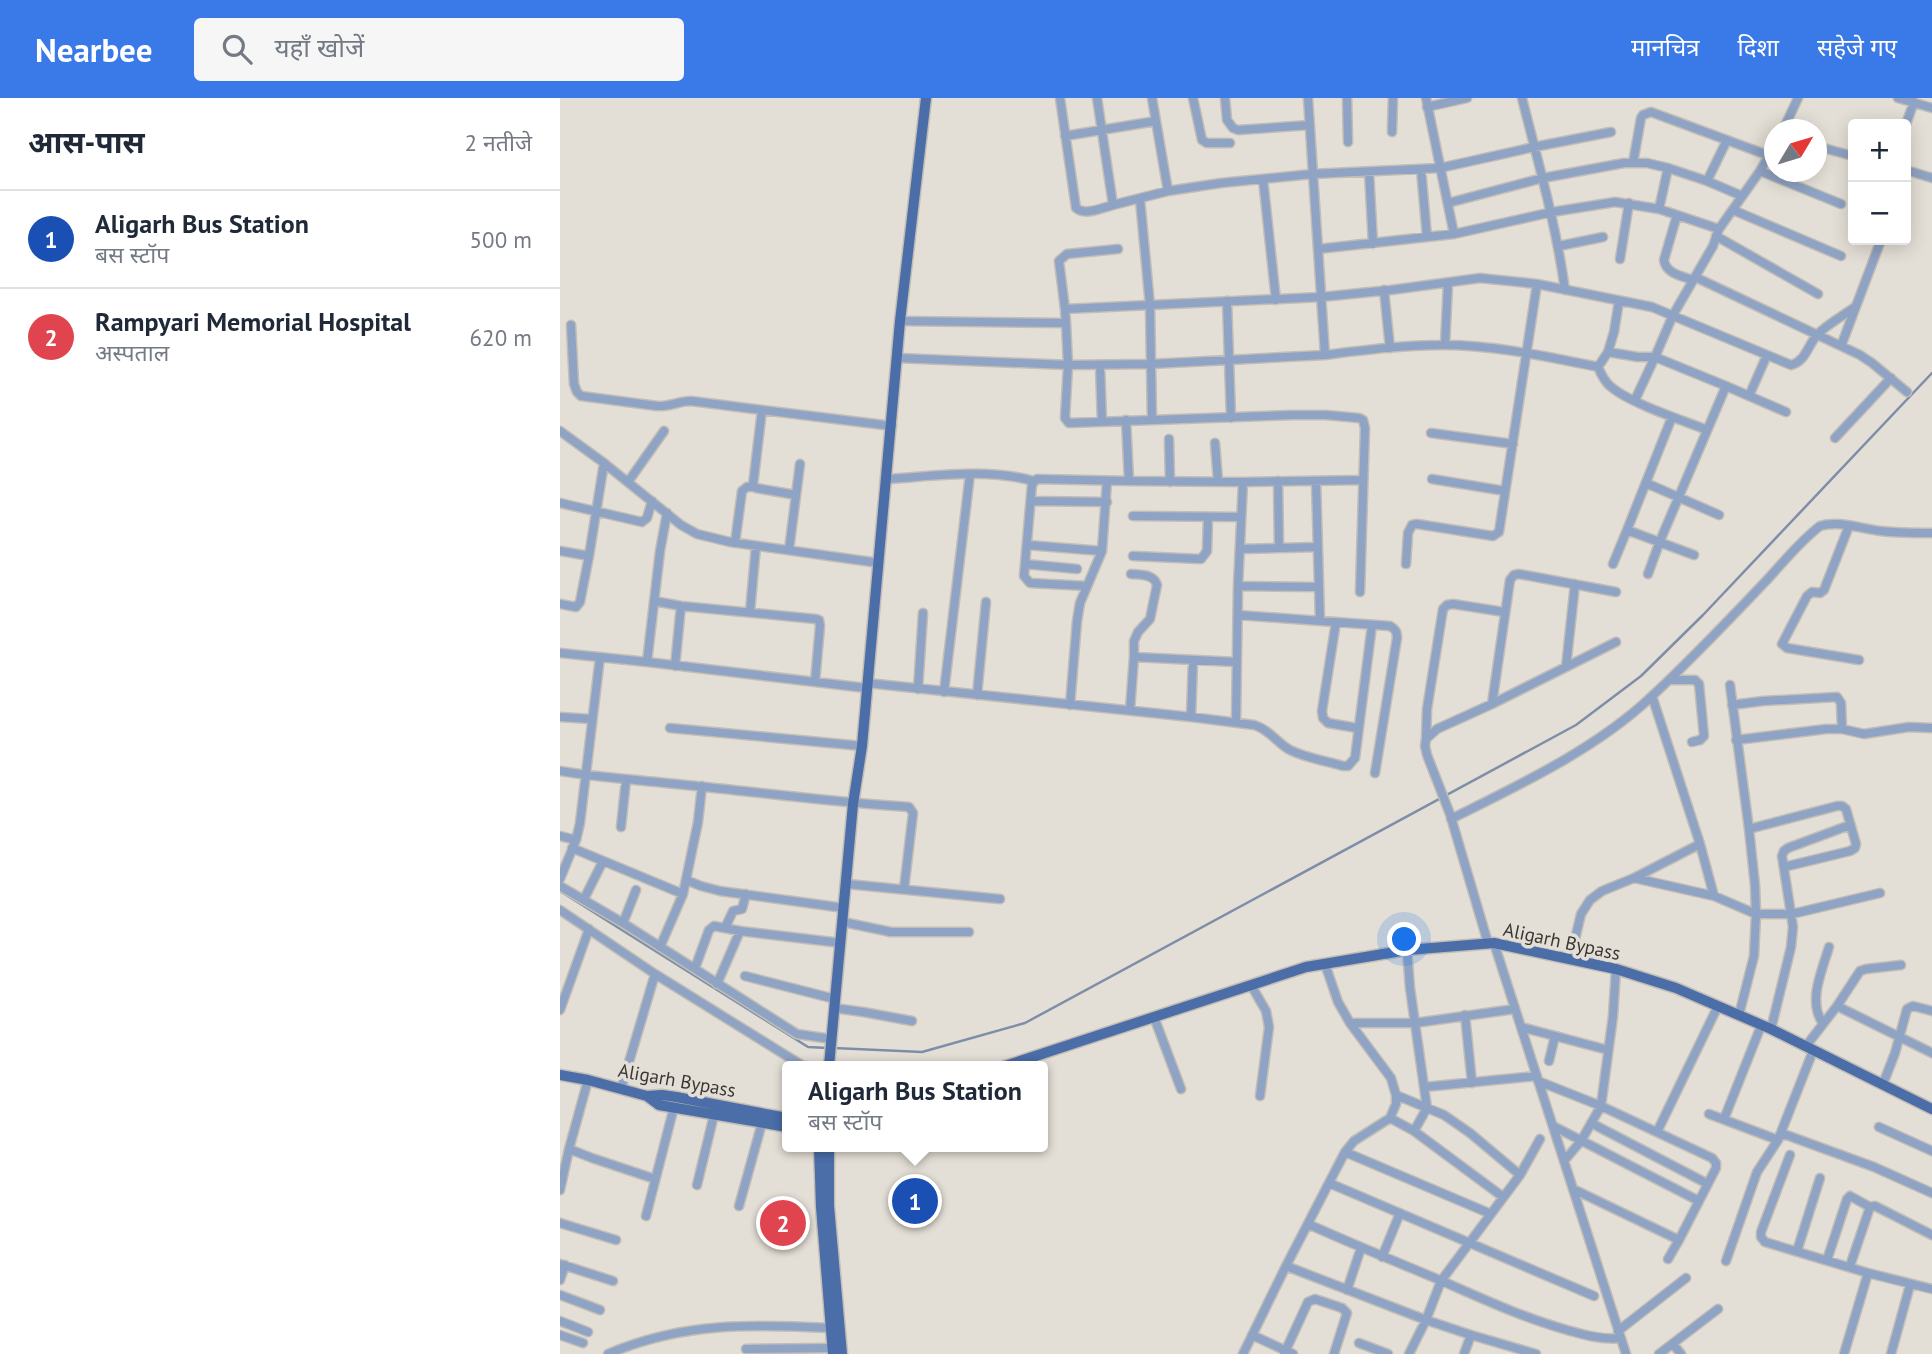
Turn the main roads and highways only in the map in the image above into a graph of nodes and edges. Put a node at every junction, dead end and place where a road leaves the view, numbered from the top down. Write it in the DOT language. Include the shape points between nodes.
graph roads {
  1 [pos="926,98"];
  2 [pos="829,1061"];
  3 [pos="1019,1061"];
  4 [pos="560,1075"];
  5 [pos="647,1096"];
  6 [pos="1932,1109"];
  7 [pos="782,1117"];
  8 [pos="782,1126"];
  9 [pos="819,1152"];
  10 [pos="829,1152"];
  11 [pos="836,1352"];
  1 -- 2 [label="main road"];
  3 -- 6 [label="main road, Aligarh Bypass" via="1306,967 1407,950 1491,943 1676,988"];
  4 -- 5 [label="main road, Aligarh Bypass"];
  5 -- 7 [label="main road, Aligarh Bypass"];
  5 -- 8 [label="main road" via="659,1105"];
  9 -- 11 [label="main road"];
  10 -- 11 [label="main road"];
}
